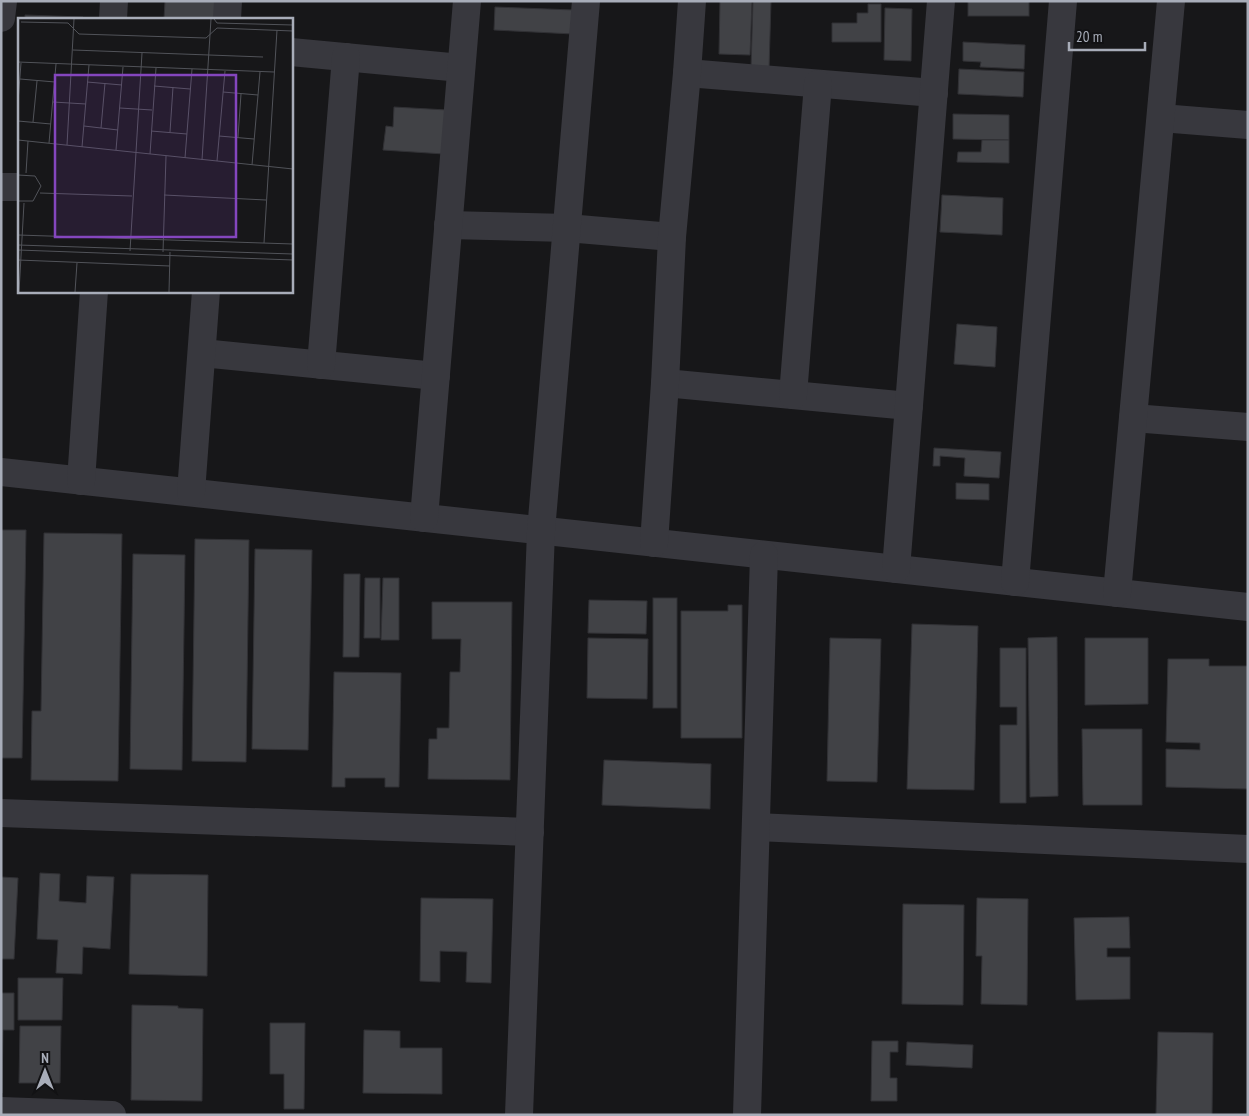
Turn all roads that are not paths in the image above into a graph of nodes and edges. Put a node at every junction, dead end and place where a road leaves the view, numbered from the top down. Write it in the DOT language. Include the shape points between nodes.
graph roads {
  1 [pos="3,1"];
  2 [pos="114,1"];
  3 [pos="228,1"];
  4 [pos="467,1"];
  5 [pos="586,1"];
  6 [pos="692,1"];
  7 [pos="941,1"];
  8 [pos="1063,1"];
  9 [pos="1171,1"];
  10 [pos="1,18"];
  11 [pos="113,18"];
  12 [pos="227,18"];
  13 [pos="292,52"];
  14 [pos="346,58"];
  15 [pos="462,68"];
  16 [pos="687,73"];
  17 [pos="818,84"];
  18 [pos="934,93"];
  19 [pos="1161,118"];
  20 [pos="1248,125"];
  21 [pos="1,187"];
  22 [pos="18,187"];
  23 [pos="448,224"];
  24 [pos="567,228"];
  25 [pos="672,237"];
  26 [pos="94,292"];
  27 [pos="206,292"];
  28 [pos="202,353"];
  29 [pos="321,365"];
  30 [pos="436,376"];
  31 [pos="665,383"];
  32 [pos="793,395"];
  33 [pos="908,406"];
  34 [pos="1133,418"];
  35 [pos="1248,427"];
  36 [pos="1,472"];
  37 [pos="81,481"];
  38 [pos="191,492"];
  39 [pos="424,518"];
  40 [pos="542,531"];
  41 [pos="654,543"];
  42 [pos="764,554"];
  43 [pos="896,569"];
  44 [pos="1015,582"];
  45 [pos="1118,593"];
  46 [pos="1248,607"];
  47 [pos="1,813"];
  48 [pos="756,826"];
  49 [pos="530,832"];
  50 [pos="1248,849"];
  51 [pos="1,1111"];
  52 [pos="112,1115"];
  53 [pos="520,1115"];
  54 [pos="747,1115"];
  1 -- 10 [label="street"];
  2 -- 11 [label="street"];
  3 -- 12 [label="street"];
  4 -- 15 [label="street"];
  5 -- 24 [label="street"];
  6 -- 16 [label="street"];
  7 -- 18 [label="street"];
  8 -- 44 [label="street"];
  9 -- 19 [label="street"];
  13 -- 14 [label="street"];
  14 -- 15 [label="street"];
  14 -- 29 [label="street"];
  15 -- 23 [label="street"];
  16 -- 17 [label="street"];
  16 -- 25 [label="street"];
  17 -- 18 [label="street"];
  17 -- 32 [label="street"];
  18 -- 33 [label="street"];
  19 -- 20 [label="street"];
  19 -- 34 [label="street"];
  21 -- 22 [label="street"];
  23 -- 24 [label="street"];
  23 -- 30 [label="street"];
  24 -- 25 [label="street"];
  24 -- 40 [label="street"];
  25 -- 31 [label="street"];
  26 -- 37 [label="street"];
  27 -- 28 [label="street"];
  28 -- 29 [label="street"];
  28 -- 38 [label="street"];
  29 -- 30 [label="street"];
  30 -- 39 [label="street"];
  31 -- 32 [label="street"];
  31 -- 41 [label="street"];
  32 -- 33 [label="street"];
  33 -- 43 [label="street"];
  34 -- 35 [label="street"];
  34 -- 45 [label="street"];
  36 -- 37 [label="street"];
  37 -- 38 [label="street"];
  38 -- 39 [label="street"];
  39 -- 40 [label="street"];
  40 -- 41 [label="street"];
  40 -- 49 [label="street"];
  41 -- 42 [label="street"];
  42 -- 43 [label="street"];
  42 -- 48 [label="street"];
  43 -- 44 [label="street"];
  44 -- 45 [label="street"];
  45 -- 46 [label="street"];
  47 -- 49 [label="street"];
  48 -- 50 [label="street"];
  48 -- 54 [label="street"];
  49 -- 53 [label="street"];
  51 -- 52 [label="street"];
}
